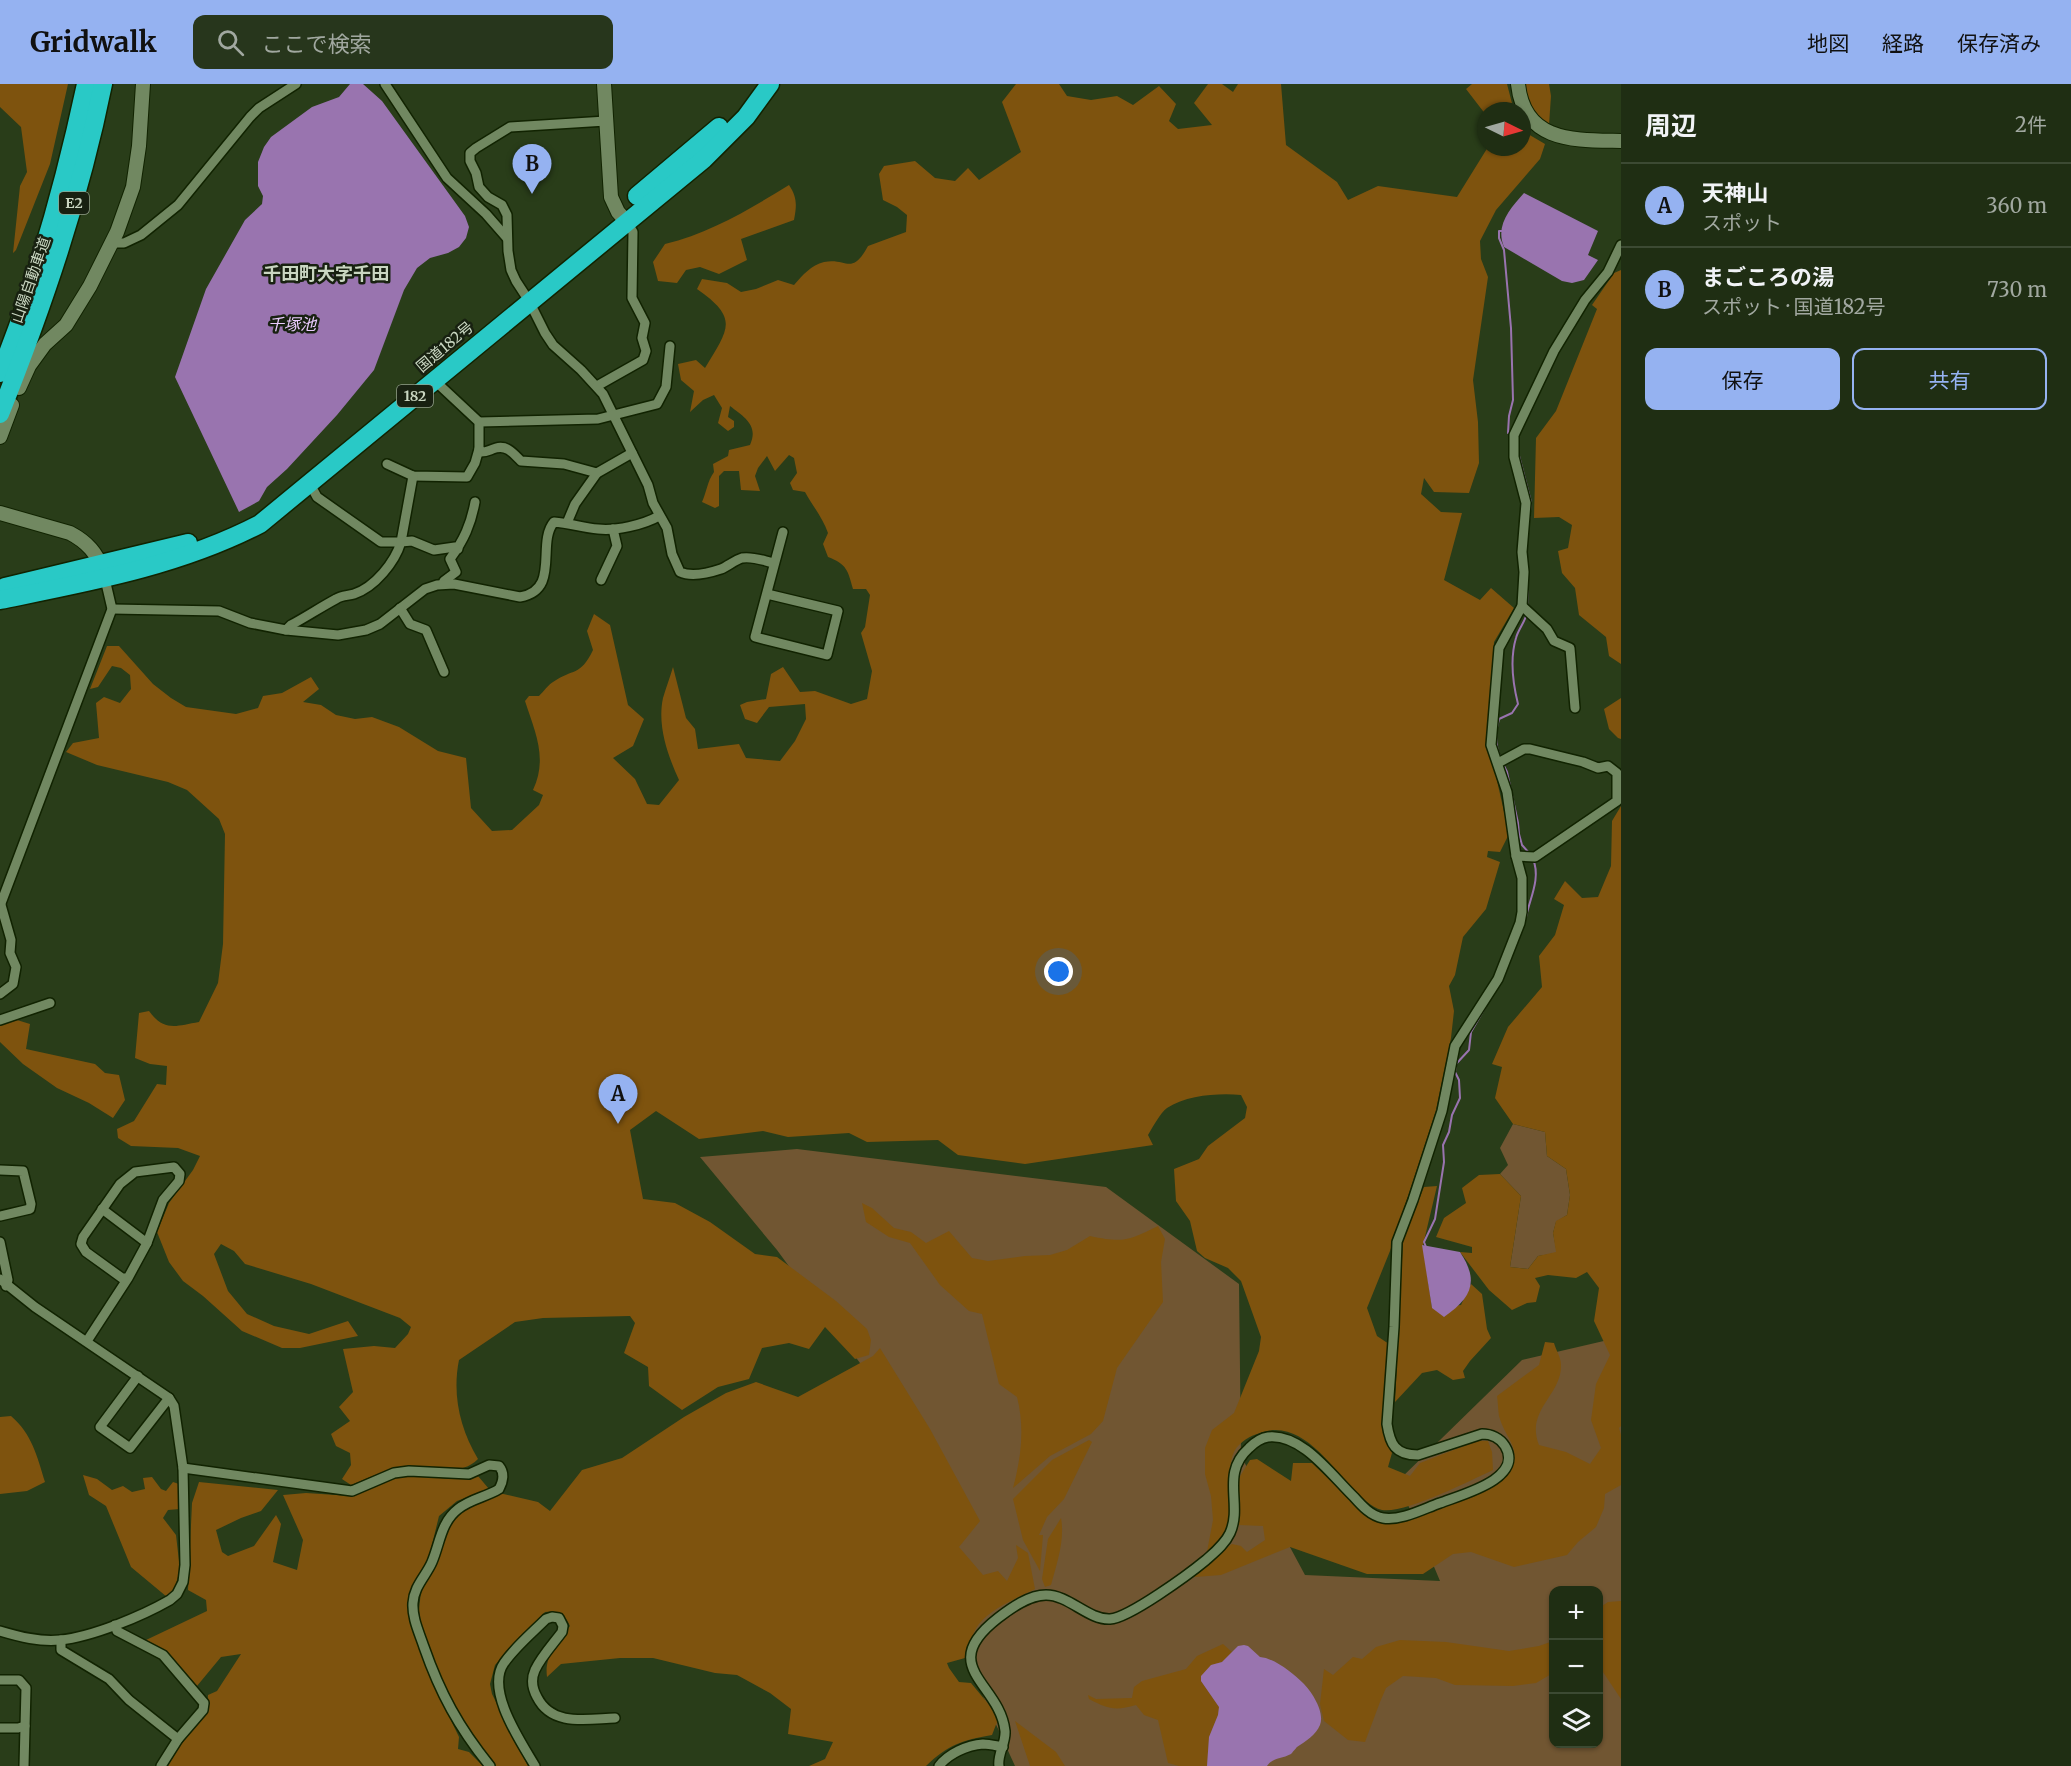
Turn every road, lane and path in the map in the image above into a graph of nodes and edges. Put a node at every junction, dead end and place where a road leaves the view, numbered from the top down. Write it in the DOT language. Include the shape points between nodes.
graph roads {
  1 [pos="86,84"];
  2 [pos="103,84"];
  3 [pos="143,84"];
  4 [pos="296,84"];
  5 [pos="385,84"];
  6 [pos="604,84"];
  7 [pos="758,84"];
  8 [pos="770,84"];
  9 [pos="1518,84"];
  10 [pos="606,121"];
  11 [pos="1621,141"];
  12 [pos="622,217"];
  13 [pos="507,238"];
  14 [pos="111,243"];
  15 [pos="1621,245"];
  16 [pos="526,296"];
  17 [pos="30,316"];
  18 [pos="670,346"];
  19 [pos="0,373"];
  20 [pos="434,380"];
  21 [pos="597,386"];
  22 [pos="0,414"];
  23 [pos="613,414"];
  24 [pos="479,422"];
  25 [pos="0,437"];
  26 [pos="479,449"];
  27 [pos="632,453"];
  28 [pos="387,464"];
  29 [pos="597,473"];
  30 [pos="413,476"];
  31 [pos="310,484"];
  32 [pos="475,501"];
  33 [pos="0,513"];
  34 [pos="659,516"];
  35 [pos="567,523"];
  36 [pos="613,529"];
  37 [pos="783,532"];
  38 [pos="401,542"];
  39 [pos="458,549"];
  40 [pos="774,563"];
  41 [pos="103,572"];
  42 [pos="601,580"];
  43 [pos="443,584"];
  44 [pos="0,588"];
  45 [pos="767,594"];
  46 [pos="0,600"];
  47 [pos="1522,606"];
  48 [pos="400,608"];
  49 [pos="112,609"];
  50 [pos="286,630"];
  51 [pos="444,672"];
  52 [pos="1575,708"];
  53 [pos="1498,763"];
  54 [pos="1516,856"];
  55 [pos="0,905"];
  56 [pos="0,994"];
  57 [pos="50,1003"];
  58 [pos="0,1020"];
  59 [pos="0,1170"];
  60 [pos="102,1209"];
  61 [pos="0,1216"];
  62 [pos="0,1242"];
  63 [pos="147,1243"];
  64 [pos="128,1278"];
  65 [pos="3,1282"];
  66 [pos="87,1341"];
  67 [pos="138,1376"];
  68 [pos="170,1398"];
  69 [pos="183,1468"];
  70 [pos="115,1625"];
  71 [pos="0,1631"];
  72 [pos="62,1640"];
  73 [pos="0,1680"];
  74 [pos="615,1718"];
  75 [pos="25,1726"];
  76 [pos="0,1728"];
  77 [pos="178,1739"];
  78 [pos="1003,1747"];
  79 [pos="24,1766"];
  80 [pos="161,1766"];
  81 [pos="490,1766"];
  82 [pos="535,1766"];
  83 [pos="939,1766"];
  84 [pos="999,1766"];
  1 -- 17 [label="highway, 山陽自動車道 / E2"];
  2 -- 17 [label="highway, 山陽自動車道 / E2" via="60,251"];
  3 -- 14 [label="street" via="133,187"];
  4 -- 14 [label="street" via="250,117 178,205 141,235 124,243"];
  5 -- 13 [label="street" via="447,178"];
  6 -- 10 [label="street"];
  7 -- 12 [label="highway, 国道182号 / 182" via="739,109"];
  8 -- 12 [label="highway, 国道182号 / 182" via="746,117 704,159"];
  9 -- 11 [label="street" via="1525,109 1540,129 1580,140"];
  10 -- 12 [label="street" via="611,197"];
  10 -- 13 [label="street" via="510,127 470,153 479,187 502,204 507,215"];
  12 -- 16 [label="highway, 国道182号 / 182"];
  12 -- 21 [label="street" via="633,232 632,298 645,323 642,338 646,351 644,360"];
  13 -- 16 [label="street" via="512,270"];
  14 -- 25 [label="street" via="66,325 29,366"];
  15 -- 47 [label="street" via="1608,272 1585,300 1554,351 1514,435 1514,457 1526,503 1521,552"];
  16 -- 20 [label="highway, 国道182号 / 182"];
  16 -- 21 [label="street" via="554,345"];
  16 -- 41 [label="highway, 国道182号 / 182" via="253,514 227,529"];
  17 -- 19 [label="highway, 山陽自動車道 / E2"];
  17 -- 22 [label="highway, 山陽自動車道 / E2"];
  18 -- 23 [label="street" via="666,387 657,404"];
  20 -- 24 [label="street"];
  20 -- 31 [label="highway, 国道182号 / 182"];
  21 -- 23 [label="street"];
  23 -- 24 [label="street" via="583,421"];
  23 -- 27 [label="street"];
  24 -- 26 [label="street"];
  26 -- 29 [label="street" via="510,449 521,461 564,464"];
  26 -- 30 [label="street" via="467,477"];
  27 -- 29 [label="street"];
  27 -- 34 [label="street"];
  28 -- 30 [label="street"];
  29 -- 35 [label="street"];
  30 -- 38 [label="street"];
  31 -- 38 [label="street" via="317,497 381,542"];
  31 -- 41 [label="highway, 国道182号 / 182" via="260,524 231,539 188,555"];
  32 -- 39 [label="street" via="472,522"];
  33 -- 41 [label="street" via="79,538 94,552"];
  34 -- 36 [label="street"];
  34 -- 40 [label="street" via="667,528 680,572 686,575 721,569 741,558"];
  35 -- 36 [label="street"];
  35 -- 43 [label="street" via="554,522 550,528 543,579 529,596"];
  36 -- 42 [label="street" via="617,546"];
  37 -- 40 [label="street"];
  38 -- 39 [label="street" via="412,541 434,550"];
  38 -- 50 [label="street" via="394,558 374,581 356,593 339,597"];
  39 -- 43 [label="street" via="450,559 456,572"];
  40 -- 45 [label="street"];
  41 -- 44 [label="highway, 国道182号 / 182"];
  41 -- 46 [label="highway, 国道182号 / 182"];
  41 -- 49 [label="street"];
  43 -- 48 [label="street" via="425,590"];
  45 -- 45 [label="street" via="755,637 827,655 838,611"];
  47 -- 52 [label="street" via="1554,641 1570,648"];
  47 -- 53 [label="street" via="1497,657 1491,745"];
  48 -- 50 [label="street" via="380,624 353,634"];
  48 -- 51 [label="street" via="410,624 426,630"];
  49 -- 50 [label="street" via="219,611 250,623"];
  49 -- 55 [label="street"];
  53 -- 54 [label="street" via="1507,792"];
  53 -- 54 [label="street" via="1530,749 1598,768 1608,766 1617,773 1617,801 1535,857"];
  54 -- 78 [label="street" via="1522,878 1520,923 1498,979 1455,1046 1442,1111 1397,1242 1387,1424 1393,1445 1408,1455 1488,1434 1505,1446 1506,1468 1480,1488 1415,1512 1381,1518 1365,1508 1298,1443 1279,1437 1254,1443 1243,1453 1233,1473 1234,1521 1230,1535 1202,1563 1131,1612 1102,1618 1044,1595 1008,1611 983,1630 971,1660 973,1671 1000,1713 1005,1731"];
  55 -- 56 [label="street" via="16,967 13,984"];
  57 -- 58 [label="street"];
  59 -- 61 [label="street" via="23,1171 31,1204 30,1209"];
  60 -- 63 [label="street"];
  60 -- 63 [label="street" via="120,1184 135,1172 174,1167 180,1174 179,1181 163,1200"];
  60 -- 64 [label="street" via="81,1244 86,1252 122,1278"];
  62 -- 65 [label="street" via="8,1280"];
  63 -- 64 [label="street"];
  64 -- 66 [label="street"];
  65 -- 66 [label="street"];
  66 -- 67 [label="street"];
  67 -- 68 [label="street"];
  67 -- 68 [label="street" via="100,1427 130,1448"];
  68 -- 69 [label="street"];
  69 -- 70 [label="street" via="183,1582 170,1600"];
  69 -- 81 [label="street" via="352,1491 409,1470 468,1474 489,1464 499,1466 504,1476 499,1489 468,1502 446,1521 413,1604 414,1620 436,1681 467,1738"];
  70 -- 72 [label="street"];
  70 -- 77 [label="street" via="117,1631 163,1655 204,1703 203,1710"];
  71 -- 72 [label="street" via="23,1638"];
  72 -- 77 [label="street" via="61,1650 109,1679"];
  73 -- 75 [label="street" via="19,1680 26,1688"];
  74 -- 82 [label="street" via="570,1720 551,1713 538,1700 533,1688 536,1668 564,1626 559,1618 546,1619 503,1664 498,1683 505,1709"];
  75 -- 76 [label="street"];
  75 -- 79 [label="street"];
  77 -- 80 [label="street"];
  78 -- 83 [label="street" via="982,1744 963,1749"];
  78 -- 84 [label="street"];
}
